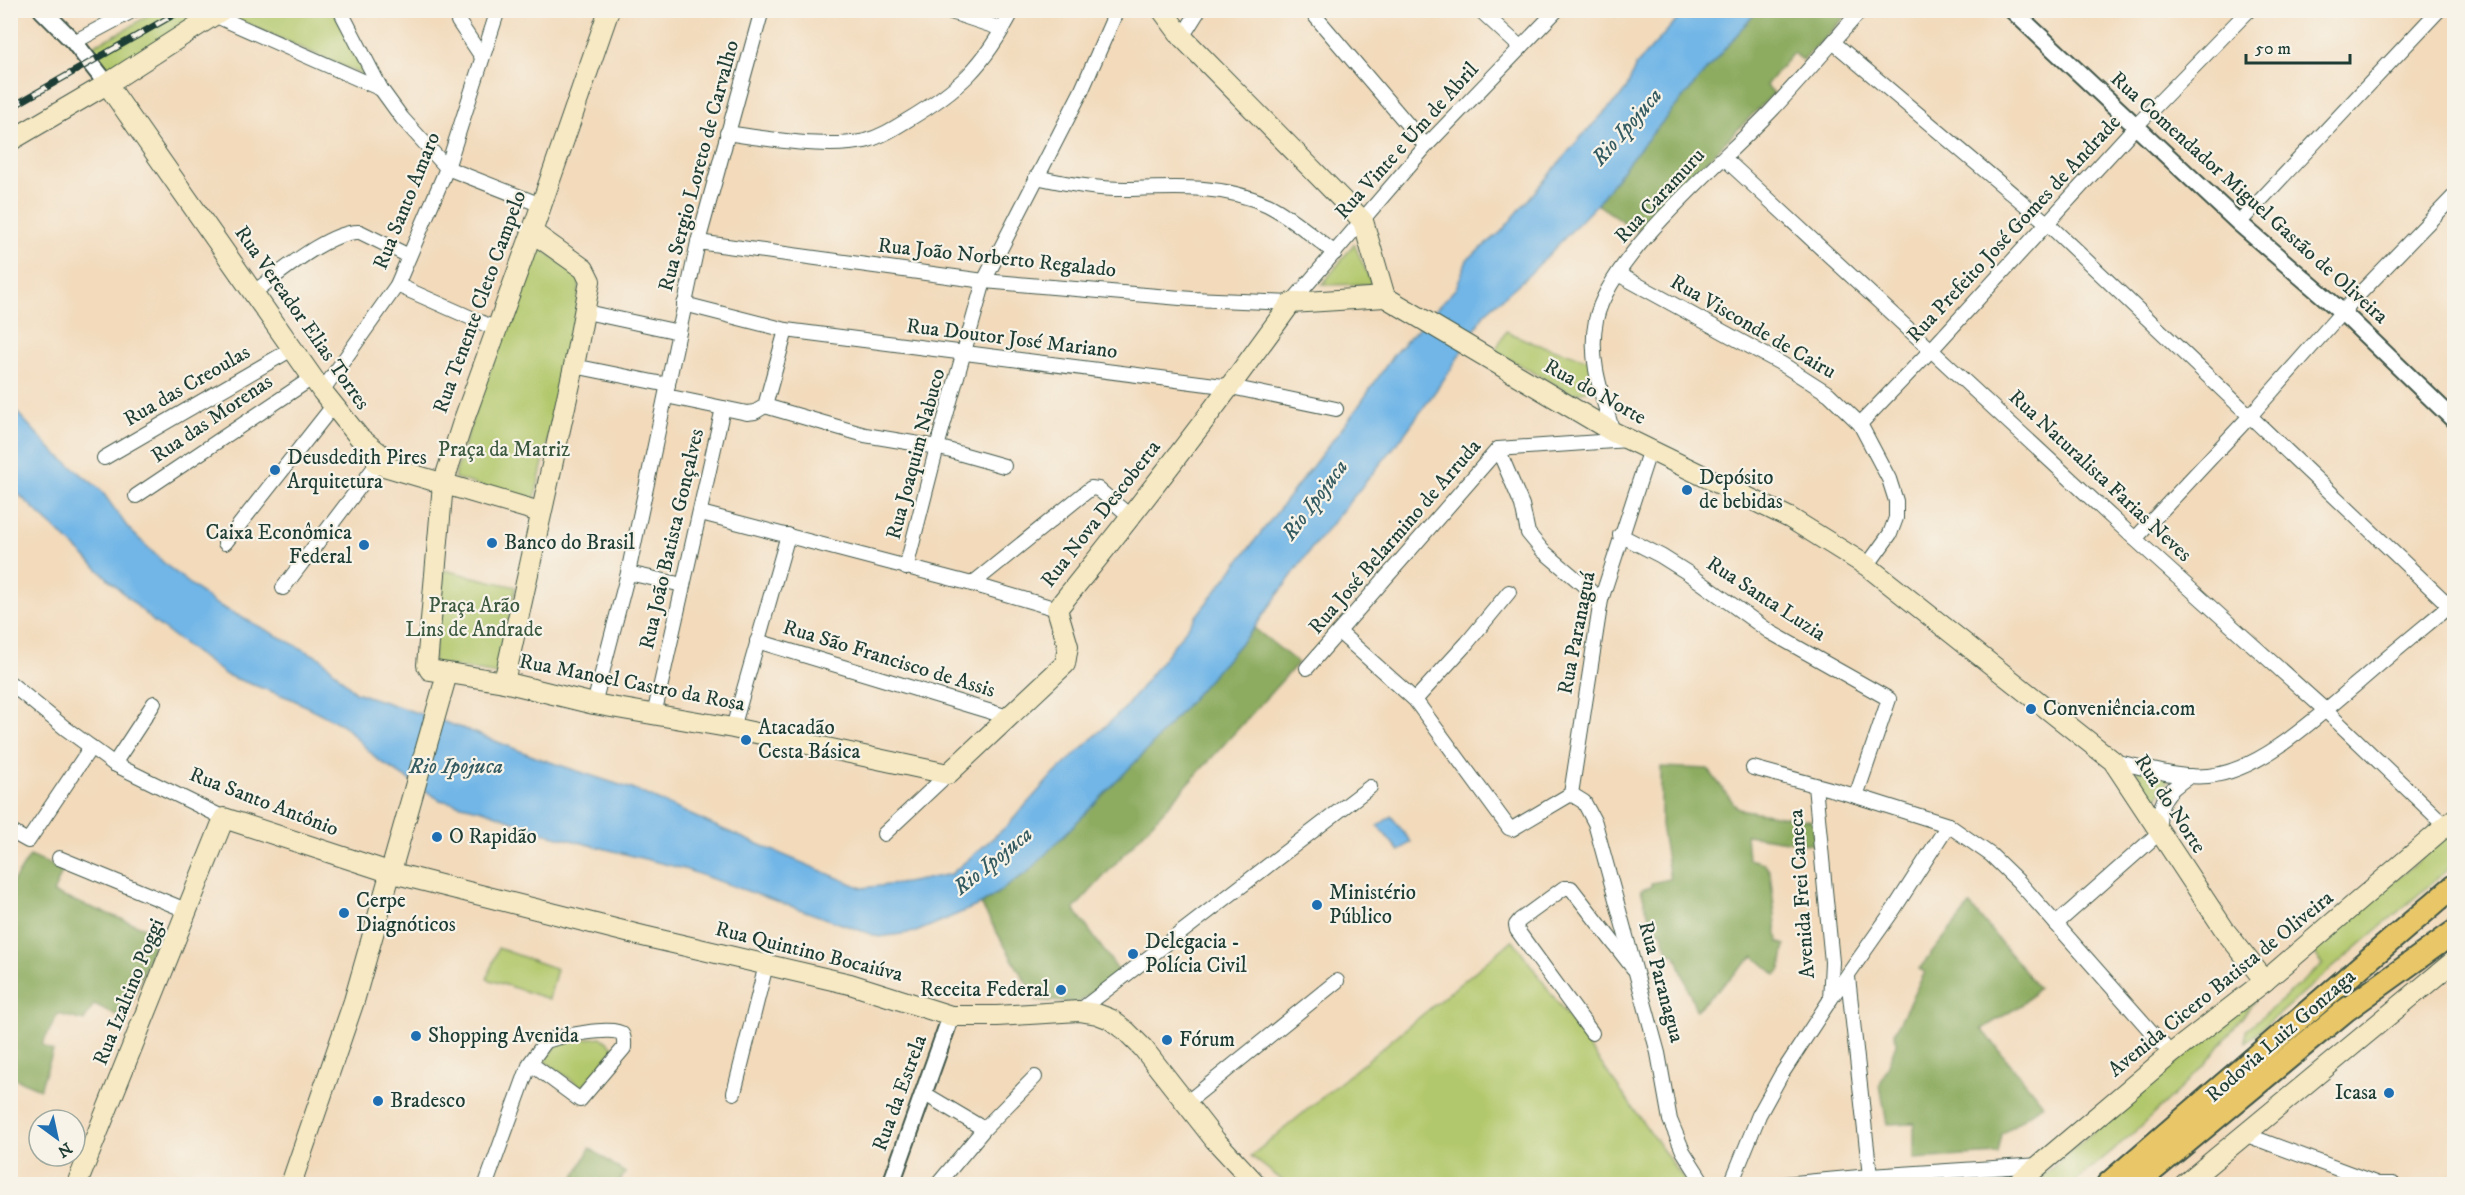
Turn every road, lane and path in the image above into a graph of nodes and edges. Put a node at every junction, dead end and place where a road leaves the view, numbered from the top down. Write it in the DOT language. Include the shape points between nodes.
graph roads {
  1 [pos="42,10"];
  2 [pos="134,10"];
  3 [pos="340,10"];
  4 [pos="454,10"];
  5 [pos="498,10"];
  6 [pos="609,10"];
  7 [pos="762,10"];
  8 [pos="945,10"];
  9 [pos="1013,10"];
  10 [pos="1117,10"];
  11 [pos="1162,10"];
  12 [pos="1199,10"];
  13 [pos="1310,10"];
  14 [pos="1479,10"];
  15 [pos="1557,10"];
  16 [pos="1861,10"];
  17 [pos="2012,10"];
  18 [pos="2249,10"];
  19 [pos="2439,10"];
  20 [pos="218,13"];
  21 [pos="1002,30"];
  22 [pos="1182,37"];
  23 [pos="74,42"];
  24 [pos="1833,42"];
  25 [pos="1520,47"];
  26 [pos="482,57"];
  27 [pos="107,84"];
  28 [pos="381,89"];
  29 [pos="2136,126"];
  30 [pos="727,134"];
  31 [pos="10,141"];
  32 [pos="1426,146"];
  33 [pos="1724,158"];
  34 [pos="447,168"];
  35 [pos="1036,177"];
  36 [pos="2454,196"];
  37 [pos="541,205"];
  38 [pos="1363,221"];
  39 [pos="2239,223"];
  40 [pos="2048,224"];
  41 [pos="532,232"];
  42 [pos="698,242"];
  43 [pos="1335,254"];
  44 [pos="409,256"];
  45 [pos="1618,274"];
  46 [pos="984,281"];
  47 [pos="397,285"];
  48 [pos="254,292"];
  49 [pos="1385,297"];
  50 [pos="1291,303"];
  51 [pos="684,304"];
  52 [pos="586,312"];
  53 [pos="2342,312"];
  54 [pos="496,329"];
  55 [pos="786,330"];
  56 [pos="679,332"];
  57 [pos="292,349"];
  58 [pos="1932,349"];
  59 [pos="965,354"];
  60 [pos="574,366"];
  61 [pos="1231,387"];
  62 [pos="667,390"];
  63 [pos="322,392"];
  64 [pos="765,406"];
  65 [pos="723,408"];
  66 [pos="1336,409"];
  67 [pos="2452,414"];
  68 [pos="2250,416"];
  69 [pos="1860,424"];
  70 [pos="1621,436"];
  71 [pos="937,447"];
  72 [pos="1498,449"];
  73 [pos="1650,449"];
  74 [pos="104,458"];
  75 [pos="377,464"];
  76 [pos="1004,466"];
  77 [pos="443,484"];
  78 [pos="136,496"];
  79 [pos="540,512"];
  80 [pos="701,513"];
  81 [pos="1131,517"];
  82 [pos="788,535"];
  83 [pos="1620,535"];
  84 [pos="2135,539"];
  85 [pos="225,543"];
  86 [pos="1867,566"];
  87 [pos="906,568"];
  88 [pos="628,573"];
  89 [pos="972,584"];
  90 [pos="683,585"];
  91 [pos="283,588"];
  92 [pos="1509,592"];
  93 [pos="1601,600"];
  94 [pos="2453,606"];
  95 [pos="1057,609"];
  96 [pos="1340,632"];
  97 [pos="757,641"];
  98 [pos="1307,668"];
  99 [pos="504,682"];
  100 [pos="10,683"];
  101 [pos="445,683"];
  102 [pos="1415,700"];
  103 [pos="154,703"];
  104 [pos="594,704"];
  105 [pos="2325,710"];
  106 [pos="654,715"];
  107 [pos="1008,717"];
  108 [pos="733,728"];
  109 [pos="91,747"];
  110 [pos="2114,761"];
  111 [pos="114,764"];
  112 [pos="1754,768"];
  113 [pos="948,774"];
  114 [pos="2190,776"];
  115 [pos="1815,786"];
  116 [pos="1370,787"];
  117 [pos="1571,794"];
  118 [pos="1856,796"];
  119 [pos="224,818"];
  120 [pos="2450,823"];
  121 [pos="1948,825"];
  122 [pos="10,831"];
  123 [pos="2159,833"];
  124 [pos="884,834"];
  125 [pos="59,858"];
  126 [pos="389,872"];
  127 [pos="2454,886"];
  128 [pos="188,911"];
  129 [pos="2056,924"];
  130 [pos="2454,932"];
  131 [pos="2454,961"];
  132 [pos="766,965"];
  133 [pos="1636,972"];
  134 [pos="1848,977"];
  135 [pos="1337,981"];
  136 [pos="2265,981"];
  137 [pos="1830,1000"];
  138 [pos="1079,1011"];
  139 [pos="951,1016"];
  140 [pos="1593,1033"];
  141 [pos="2171,1054"];
  142 [pos="530,1063"];
  143 [pos="1035,1077"];
  144 [pos="734,1093"];
  145 [pos="925,1094"];
  146 [pos="1185,1104"];
  147 [pos="984,1129"];
  148 [pos="2244,1134"];
  149 [pos="2040,1165"];
  150 [pos="1870,1176"];
  151 [pos="81,1183"];
  152 [pos="291,1185"];
  153 [pos="486,1185"];
  154 [pos="891,1185"];
  155 [pos="938,1185"];
  156 [pos="1256,1185"];
  157 [pos="1704,1185"];
  158 [pos="1731,1185"];
  159 [pos="1784,1185"];
  160 [pos="2017,1185"];
  161 [pos="2108,1185"];
  162 [pos="2136,1185"];
  163 [pos="2185,1185"];
  164 [pos="2393,1185"];
  1 -- 23 [label="street"];
  2 -- 23 [label="street"];
  3 -- 28 [label="street"];
  4 -- 26 [label="street"];
  5 -- 26 [label="street, Rua Santo Amaro"];
  6 -- 37 [label="main road, Rua Tenente Cleto Campelo"];
  7 -- 30 [label="street, Rua Sergio Loreto de Carvalho"];
  8 -- 21 [label="street"];
  9 -- 21 [label="street"];
  10 -- 35 [label="street, Rua Joaquim Nabuco" via="1081,92"];
  11 -- 22 [label="main road"];
  12 -- 22 [label="street"];
  13 -- 32 [label="street"];
  14 -- 25 [label="street"];
  15 -- 25 [label="street, Rua Vinte e Um de Abril"];
  16 -- 24 [label="street, Rua Caramuru"];
  17 -- 29 [label="street, Rua Comendador Miguel Gastão de Oliveira"];
  18 -- 29 [label="street, Rua Prefeito José Gomes de Andrade"];
  19 -- 39 [label="street"];
  20 -- 27 [label="main road"];
  20 -- 28 [label="street"];
  21 -- 30 [label="street" via="970,75 917,114 875,138 846,143"];
  22 -- 38 [label="main road"];
  23 -- 27 [label="street"];
  24 -- 33 [label="street, Rua Caramuru"];
  24 -- 40 [label="street"];
  25 -- 32 [label="street, Rua Vinte e Um de Abril"];
  26 -- 34 [label="street, Rua Santo Amaro"];
  27 -- 31 [label="main road"];
  27 -- 48 [label="main road, Rua Vereador Elias Torres"];
  28 -- 34 [label="street"];
  29 -- 39 [label="street, Rua Comendador Miguel Gastão de Oliveira"];
  29 -- 40 [label="street, Rua Prefeito José Gomes de Andrade"];
  30 -- 42 [label="street, Rua Sergio Loreto de Carvalho"];
  32 -- 38 [label="street, Rua Vinte e Um de Abril"];
  33 -- 45 [label="street, Rua Caramuru" via="1658,222"];
  33 -- 58 [label="street, Rua Naturalista Farias Neves"];
  34 -- 37 [label="street"];
  34 -- 44 [label="street, Rua Santo Amaro"];
  35 -- 43 [label="street" via="1084,187 1191,188 1240,195 1286,215"];
  35 -- 46 [label="street, Rua Joaquim Nabuco"];
  36 -- 53 [label="street"];
  37 -- 41 [label="main road, Rua Tenente Cleto Campelo"];
  38 -- 43 [label="street, Rua Vinte e Um de Abril"];
  38 -- 49 [label="main road"];
  39 -- 53 [label="street, Rua Comendador Miguel Gastão de Oliveira"];
  40 -- 58 [label="street, Rua Prefeito José Gomes de Andrade"];
  40 -- 68 [label="street"];
  41 -- 52 [label="main road" via="588,274"];
  41 -- 54 [label="main road, Rua Tenente Cleto Campelo"];
  42 -- 46 [label="street, Rua João Norberto Regalado"];
  42 -- 51 [label="street, Rua Sergio Loreto de Carvalho"];
  43 -- 50 [label="street, Rua Vinte e Um de Abril"];
  44 -- 47 [label="street, Rua Santo Amaro"];
  44 -- 48 [label="street" via="352,231 327,241"];
  45 -- 69 [label="street, Rua Visconde de Cairu" via="1782,364 1829,394"];
  45 -- 70 [label="street, Rua Caramuru" via="1597,318 1593,343 1597,380"];
  46 -- 50 [label="street, Rua João Norberto Regalado" via="1192,299"];
  46 -- 59 [label="street, Rua Joaquim Nabuco"];
  47 -- 54 [label="street"];
  47 -- 63 [label="street, Rua Santo Amaro"];
  48 -- 57 [label="main road, Rua Vereador Elias Torres"];
  49 -- 50 [label="main road"];
  49 -- 70 [label="main road, Rua do Norte"];
  50 -- 61 [label="main road, Rua Nova Descoberta"];
  51 -- 55 [label="street, Rua Doutor José Mariano"];
  51 -- 56 [label="street, Rua Sergio Loreto de Carvalho"];
  52 -- 56 [label="street"];
  52 -- 60 [label="main road"];
  53 -- 67 [label="street, Rua Comendador Miguel Gastão de Oliveira"];
  53 -- 68 [label="street"];
  54 -- 77 [label="main road, Rua Tenente Cleto Campelo"];
  55 -- 59 [label="street, Rua Doutor José Mariano"];
  55 -- 64 [label="street"];
  56 -- 62 [label="street, Rua Sergio Loreto de Carvalho"];
  57 -- 63 [label="main road, Rua Vereador Elias Torres"];
  57 -- 74 [label="street, Rua das Creoulas"];
  58 -- 69 [label="street, Rua Prefeito José Gomes de Andrade"];
  58 -- 84 [label="street, Rua Naturalista Farias Neves"];
  59 -- 61 [label="street, Rua Doutor José Mariano"];
  59 -- 71 [label="street, Rua Joaquim Nabuco"];
  60 -- 62 [label="street"];
  60 -- 79 [label="main road"];
  61 -- 66 [label="street, Rua Doutor José Mariano"];
  61 -- 81 [label="main road, Rua Nova Descoberta"];
  62 -- 65 [label="street"];
  62 -- 88 [label="street, Rua Sergio Loreto de Carvalho"];
  63 -- 75 [label="main road, Rua Vereador Elias Torres" via="359,437 383,456"];
  63 -- 78 [label="street, Rua das Morenas"];
  63 -- 85 [label="street, Rua Santo Amaro"];
  64 -- 65 [label="street" via="747,413"];
  64 -- 71 [label="street" via="865,435"];
  65 -- 80 [label="street, Rua João Batista Gonçalves"];
  68 -- 84 [label="street"];
  68 -- 94 [label="street"];
  69 -- 86 [label="street" via="1896,501 1896,518 1890,534"];
  70 -- 72 [label="street, Rua José Belarmino de Arruda"];
  70 -- 73 [label="main road, Rua do Norte"];
  71 -- 76 [label="street"];
  71 -- 87 [label="street, Rua Joaquim Nabuco"];
  72 -- 93 [label="street" via="1522,505 1528,533 1542,550"];
  72 -- 96 [label="street, Rua José Belarmino de Arruda"];
  73 -- 83 [label="street, Rua Paranaguá"];
  73 -- 86 [label="main road, Rua do Norte" via="1790,518"];
  75 -- 77 [label="main road"];
  75 -- 91 [label="street"];
  77 -- 79 [label="main road"];
  77 -- 101 [label="main road, Rua Tenente Cleto Campelo" via="427,664"];
  79 -- 99 [label="main road"];
  80 -- 82 [label="street, Rua Joaquim Nabuco"];
  80 -- 90 [label="street, Rua João Batista Gonçalves"];
  81 -- 89 [label="street" via="1094,487"];
  81 -- 95 [label="main road, Rua Nova Descoberta"];
  82 -- 87 [label="street, Rua Joaquim Nabuco"];
  82 -- 97 [label="street"];
  83 -- 93 [label="street, Rua Paranaguá"];
  83 -- 118 [label="street, Rua Santa Luzia" via="1688,573 1770,632 1889,699"];
  84 -- 105 [label="street, Rua Naturalista Farias Neves"];
  86 -- 110 [label="main road, Rua do Norte"];
  87 -- 89 [label="street, Rua Joaquim Nabuco"];
  88 -- 90 [label="street"];
  88 -- 104 [label="street, Rua Sergio Loreto de Carvalho"];
  89 -- 95 [label="street, Rua Joaquim Nabuco"];
  90 -- 106 [label="street, Rua João Batista Gonçalves"];
  92 -- 102 [label="street"];
  93 -- 117 [label="street, Rua Paranaguá"];
  94 -- 105 [label="street"];
  95 -- 107 [label="main road, Rua Nova Descoberta" via="1068,646 1065,664"];
  96 -- 98 [label="street, Rua José Belarmino de Arruda"];
  96 -- 102 [label="street"];
  97 -- 107 [label="street, Rua São Francisco de Assis"];
  97 -- 108 [label="street"];
  99 -- 101 [label="main road, Rua Manoel Castro da Rosa"];
  99 -- 104 [label="main road, Rua Manoel Castro da Rosa"];
  100 -- 109 [label="street, Rua Santo Antônio"];
  101 -- 126 [label="main road"];
  102 -- 117 [label="street" via="1509,828"];
  103 -- 111 [label="street"];
  104 -- 106 [label="main road, Rua Manoel Castro da Rosa"];
  105 -- 114 [label="street" via="2249,765 2229,772"];
  105 -- 120 [label="street, Rua Naturalista Farias Neves"];
  106 -- 108 [label="main road, Rua Manoel Castro da Rosa"];
  107 -- 113 [label="main road, Rua Nova Descoberta"];
  108 -- 113 [label="main road, Rua Manoel Castro da Rosa"];
  109 -- 111 [label="street, Rua Santo Antônio"];
  109 -- 122 [label="street" via="28,841"];
  110 -- 114 [label="street"];
  110 -- 123 [label="main road, Rua do Norte"];
  111 -- 119 [label="street, Rua Santo Antônio"];
  112 -- 115 [label="street"];
  113 -- 124 [label="street"];
  114 -- 123 [label="street" via="2177,784 2158,810"];
  115 -- 118 [label="street"];
  115 -- 137 [label="street, Avenida Frei Caneca" via="1832,962"];
  116 -- 138 [label="street"];
  117 -- 133 [label="street, Rua Paranagua" via="1584,802 1595,823"];
  118 -- 121 [label="street"];
  119 -- 126 [label="main road, Rua Santo Antônio"];
  119 -- 128 [label="main road, Rua Izaltino Poggi"];
  120 -- 136 [label="main road, Avenida Cicero Batista de Oliveira"];
  121 -- 129 [label="street" via="1998,862"];
  121 -- 134 [label="street"];
  123 -- 129 [label="street"];
  123 -- 136 [label="main road, Rua do Norte" via="2226,932"];
  125 -- 128 [label="street"];
  126 -- 132 [label="main road, Rua Quintino Bocaiúva"];
  126 -- 152 [label="main road" via="350,1012"];
  127 -- 161 [label="highway, Rodovia Luiz Gonzaga"];
  128 -- 151 [label="main road, Rua Izaltino Poggi"];
  129 -- 141 [label="street"];
  130 -- 162 [label="highway, Rodovia Luiz Gonzaga" via="2346,1010"];
  131 -- 148 [label="main road"];
  132 -- 139 [label="main road, Rua Quintino Bocaiúva" via="850,984"];
  132 -- 144 [label="street"];
  133 -- 140 [label="street" via="1571,888 1564,888 1516,925"];
  133 -- 157 [label="street, Rua Paranagua" via="1658,1053 1670,1120"];
  134 -- 137 [label="street"];
  134 -- 150 [label="street"];
  135 -- 146 [label="street"];
  136 -- 141 [label="main road, Avenida Cicero Batista de Oliveira"];
  137 -- 158 [label="street" via="1770,1094"];
  138 -- 139 [label="main road, Rua Quintino Bocaiúva"];
  138 -- 146 [label="main road, Rua Quintino Bocaiúva" via="1103,1017 1127,1032"];
  139 -- 145 [label="street, Rua da Estrela"];
  141 -- 149 [label="main road, Avenida Cicero Batista de Oliveira"];
  142 -- 142 [label="street" via="580,1100 624,1048 624,1041 615,1030 555,1038 546,1041"];
  142 -- 153 [label="street"];
  143 -- 147 [label="street"];
  145 -- 147 [label="street"];
  145 -- 154 [label="street, Rua da Estrela"];
  146 -- 156 [label="main road, Rua Quintino Bocaiúva"];
  147 -- 155 [label="street"];
  148 -- 163 [label="main road"];
  148 -- 164 [label="street" via="2378,1184"];
  149 -- 150 [label="street"];
  149 -- 160 [label="main road, Avenida Cicero Batista de Oliveira"];
  150 -- 159 [label="street"];
}
